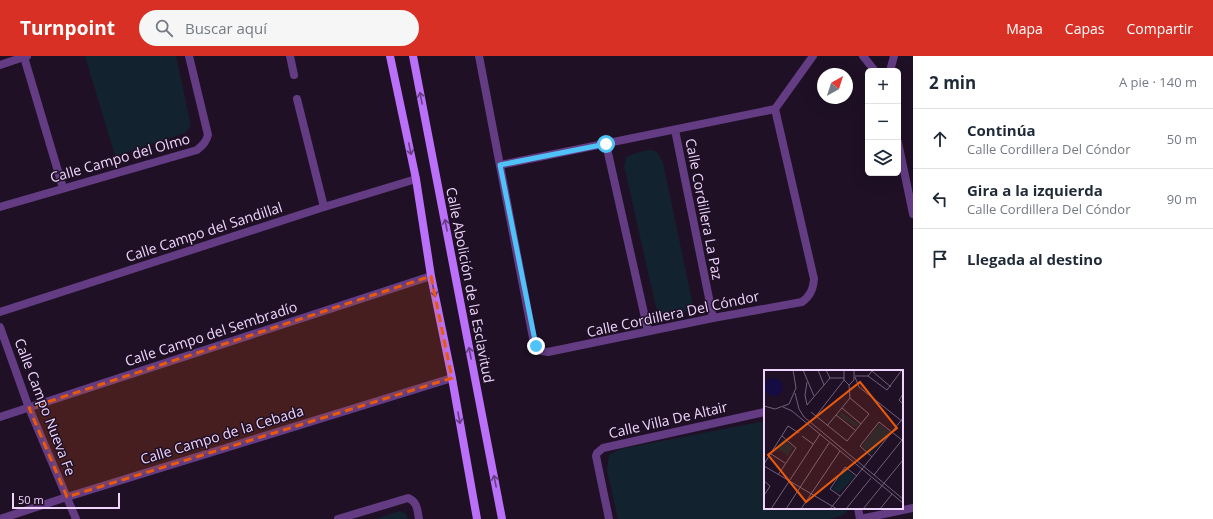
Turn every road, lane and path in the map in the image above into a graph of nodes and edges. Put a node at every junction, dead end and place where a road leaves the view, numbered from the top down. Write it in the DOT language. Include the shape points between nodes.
graph roads {
  1 [pos="26,56"];
  2 [pos="189,56"];
  3 [pos="290,56"];
  4 [pos="390,56"];
  5 [pos="413,56"];
  6 [pos="479,56"];
  7 [pos="813,56"];
  8 [pos="863,56"];
  9 [pos="894,56"];
  10 [pos="0,65"];
  11 [pos="873,68"];
  12 [pos="891,68"];
  13 [pos="294,75"];
  14 [pos="297,99"];
  15 [pos="775,109"];
  16 [pos="675,130"];
  17 [pos="606,144"];
  18 [pos="901,156"];
  19 [pos="500,165"];
  20 [pos="416,179"];
  21 [pos="63,188"];
  22 [pos="0,207"];
  23 [pos="324,207"];
  24 [pos="913,214"];
  25 [pos="431,276"];
  26 [pos="0,312"];
  27 [pos="713,318"];
  28 [pos="0,327"];
  29 [pos="648,331"];
  30 [pos="452,378"];
  31 [pos="29,408"];
  32 [pos="764,412"];
  33 [pos="0,417"];
  34 [pos="67,497"];
  35 [pos="913,508"];
  36 [pos="858,509"];
  37 [pos="0,519"];
  38 [pos="76,519"];
  39 [pos="338,519"];
  40 [pos="419,519"];
  41 [pos="477,519"];
  42 [pos="502,519"];
  43 [pos="609,519"];
  44 [pos="860,519"];
  1 -- 10 [label="street"];
  1 -- 21 [label="street"];
  2 -- 21 [label="street, Calle Campo del Olmo" via="208,135 202,146 197,150"];
  3 -- 13 [label="street"];
  4 -- 20 [label="main road, one-way"];
  42 -- 5 [label="main road, Calle Abolición de la Esclavitud, one-way"];
  6 -- 19 [label="street, Calle Cordillera Del Cóndor"];
  7 -- 15 [label="street"];
  8 -- 11 [label="street"];
  9 -- 12 [label="street"];
  14 -- 23 [label="street"];
  15 -- 16 [label="street"];
  15 -- 27 [label="street, Calle Cordillera Del Cóndor" via="814,286 802,302"];
  16 -- 17 [label="street"];
  16 -- 27 [label="street, Calle Cordillera La Paz"];
  17 -- 19 [label="street"];
  17 -- 29 [label="street"];
  18 -- 24 [label="street"];
  19 -- 29 [label="street, Calle Cordillera Del Cóndor" via="537,349 552,352"];
  20 -- 23 [label="street, Calle Campo del Sandillal"];
  20 -- 25 [label="main road"];
  21 -- 22 [label="street, Calle Campo del Olmo"];
  23 -- 26 [label="street, Calle Campo del Sandillal"];
  25 -- 30 [label="main road, one-way"];
  25 -- 31 [label="street, Calle Campo del Sembradío"];
  27 -- 29 [label="street, Calle Cordillera Del Cóndor"];
  28 -- 31 [label="street, Calle Campo Nueva Fe"];
  30 -- 34 [label="street, Calle Campo de la Cebada"];
  30 -- 41 [label="main road, one-way"];
  31 -- 33 [label="street, Calle Campo del Sembradío"];
  31 -- 34 [label="street, Calle Campo Nueva Fe"];
  32 -- 43 [label="street, Calle Villa De Altair" via="600,450 596,456"];
  34 -- 37 [label="street, Calle Campo de la Cebada"];
  34 -- 38 [label="street, Calle Campo Nueva Fe"];
  35 -- 44 [label="street"];
  36 -- 44 [label="street"];
  39 -- 40 [label="street" via="408,498 417,505"];
}
